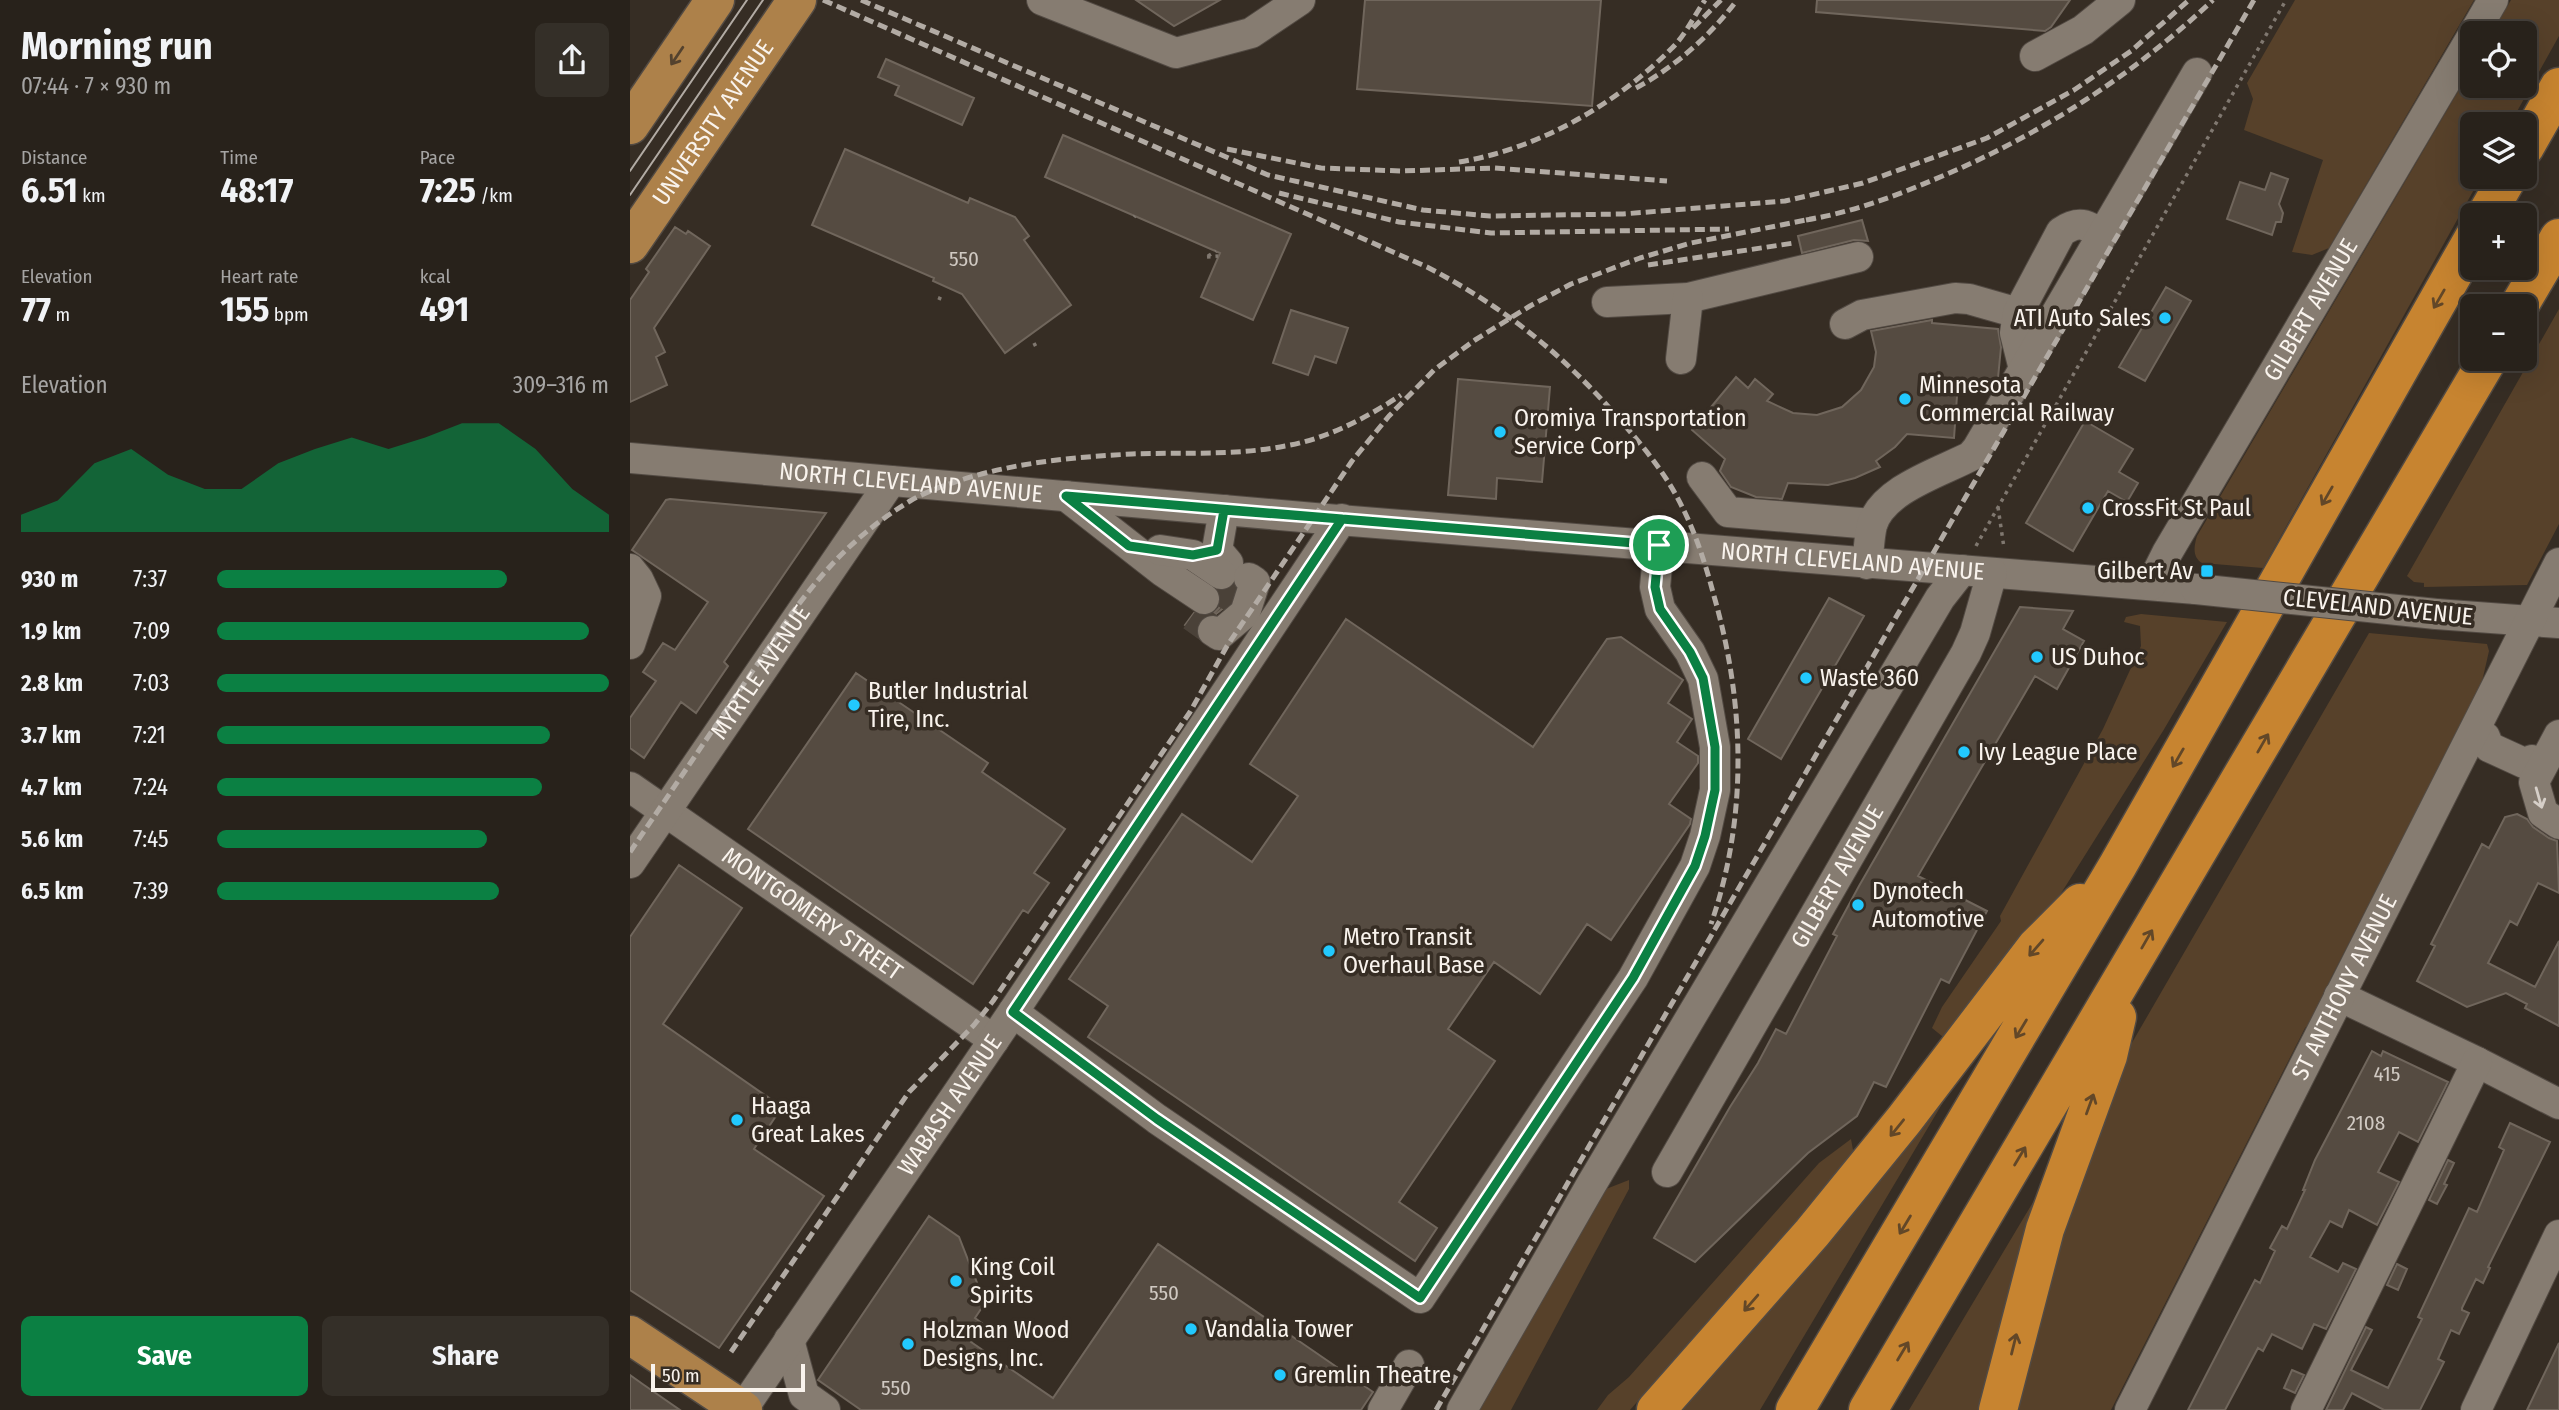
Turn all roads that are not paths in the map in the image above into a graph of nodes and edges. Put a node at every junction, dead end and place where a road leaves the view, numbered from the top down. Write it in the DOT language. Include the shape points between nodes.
graph roads {
  1 [pos="715,0"];
  2 [pos="797,0"];
  3 [pos="1042,0"];
  4 [pos="1300,0"];
  5 [pos="2120,0"];
  6 [pos="2493,0"];
  7 [pos="2481,21"];
  8 [pos="2035,56"];
  9 [pos="2460,56"];
  10 [pos="2197,73"];
  11 [pos="2559,87"];
  12 [pos="630,125"];
  13 [pos="2537,125"];
  14 [pos="2101,237"];
  15 [pos="2559,238"];
  16 [pos="630,244"];
  17 [pos="1858,257"];
  18 [pos="2460,262"];
  19 [pos="2526,294"];
  20 [pos="1688,298"];
  21 [pos="1607,302"];
  22 [pos="2018,313"];
  23 [pos="1845,324"];
  24 [pos="1681,359"];
  25 [pos="2024,369"];
  26 [pos="2481,371"];
  27 [pos="630,458"];
  28 [pos="1702,477"];
  29 [pos="891,481"];
  30 [pos="1066,496"];
  31 [pos="1224,510"];
  32 [pos="1342,519"];
  33 [pos="1872,524"];
  34 [pos="1659,545"];
  35 [pos="1129,546"];
  36 [pos="2559,563"];
  37 [pos="1867,564"];
  38 [pos="630,569"];
  39 [pos="1962,570"];
  40 [pos="1997,574"];
  41 [pos="2151,585"];
  42 [pos="2196,589"];
  43 [pos="1225,592"];
  44 [pos="2544,622"];
  45 [pos="630,644"];
  46 [pos="2480,734"];
  47 [pos="2559,735"];
  48 [pos="2537,762"];
  49 [pos="630,787"];
  50 [pos="665,811"];
  51 [pos="2559,824"];
  52 [pos="630,863"];
  53 [pos="2118,865"];
  54 [pos="2127,973"];
  55 [pos="2339,996"];
  56 [pos="1013,1012"];
  57 [pos="994,1040"];
  58 [pos="2477,1062"];
  59 [pos="2559,1104"];
  60 [pos="1667,1172"];
  61 [pos="2559,1235"];
  62 [pos="630,1335"];
  63 [pos="789,1340"];
  64 [pos="1409,1365"];
  65 [pos="742,1410"];
  66 [pos="825,1410"];
  67 [pos="1383,1410"];
  68 [pos="1462,1410"];
  69 [pos="1656,1410"];
  70 [pos="1795,1410"];
  71 [pos="1868,1410"];
  72 [pos="1998,1410"];
  73 [pos="2130,1410"];
  74 [pos="2306,1410"];
  75 [pos="2476,1410"];
  1 -- 12 [label="main road, one-way"];
  2 -- 16 [label="main road, UNIVERSITY AVENUE"];
  3 -- 4 [label="street" via="1176,52 1251,33"];
  5 -- 8 [label="street" via="2083,30"];
  6 -- 7 [label="street, GILBERT AVENUE"];
  9 -- 41 [label="street, GILBERT AVENUE"];
  10 -- 14 [label="street"];
  11 -- 13 [label="highway"];
  14 -- 22 [label="street" via="2082,224 2061,232"];
  14 -- 25 [label="street"];
  15 -- 19 [label="highway"];
  17 -- 20 [label="street"];
  18 -- 53 [label="highway, one-way"];
  20 -- 21 [label="street"];
  20 -- 24 [label="street"];
  22 -- 23 [label="street" via="1955,298 1862,315"];
  22 -- 25 [label="street" via="2015,333"];
  25 -- 33 [label="street" via="1978,449 1897,494"];
  54 -- 26 [label="highway, one-way"];
  27 -- 29 [label="street, NORTH CLEVELAND AVENUE"];
  28 -- 33 [label="street" via="1728,512"];
  29 -- 30 [label="street, NORTH CLEVELAND AVENUE"];
  29 -- 50 [label="street, MYRTLE AVENUE"];
  30 -- 31 [label="street, NORTH CLEVELAND AVENUE"];
  30 -- 35 [label="street"];
  31 -- 32 [label="street, NORTH CLEVELAND AVENUE"];
  31 -- 43 [label="street"];
  32 -- 34 [label="street, NORTH CLEVELAND AVENUE"];
  32 -- 43 [label="street, WABASH AVENUE"];
  33 -- 37 [label="street"];
  34 -- 37 [label="street, NORTH CLEVELAND AVENUE"];
  34 -- 56 [label="street" via="1655,587 1660,609 1703,678 1715,747 1715,790 1705,836 1695,866 1633,978 1420,1298 1157,1119"];
  35 -- 43 [label="street" via="1162,571"];
  35 -- 43 [label="street" via="1160,550"];
  36 -- 44 [label="street, ST ANTHONY AVENUE"];
  37 -- 39 [label="street, NORTH CLEVELAND AVENUE"];
  38 -- 45 [label="street" via="646,596"];
  39 -- 40 [label="street, NORTH CLEVELAND AVENUE"];
  39 -- 68 [label="street" via="1940,598"];
  40 -- 41 [label="street, NORTH CLEVELAND AVENUE"];
  40 -- 60 [label="street, GILBERT AVENUE" via="1966,653"];
  41 -- 42 [label="street, NORTH CLEVELAND AVENUE"];
  42 -- 44 [label="street, CLEVELAND AVENUE, bridge"];
  43 -- 56 [label="street, WABASH AVENUE"];
  44 -- 46 [label="street, ST ANTHONY AVENUE"];
  46 -- 48 [label="street" via="2495,750 2524,763"];
  46 -- 55 [label="street, ST ANTHONY AVENUE"];
  47 -- 48 [label="street"];
  48 -- 51 [label="street, one-way" via="2534,782 2543,813"];
  49 -- 50 [label="street, MONTGOMERY STREET"];
  50 -- 52 [label="street, MYRTLE AVENUE"];
  50 -- 57 [label="street, MONTGOMERY STREET"];
  53 -- 69 [label="highway, one-way" via="2036,947 1812,1233"];
  53 -- 70 [label="highway, one-way"];
  71 -- 54 [label="highway, one-way"];
  72 -- 54 [label="highway, one-way" via="2038,1255 2108,1056"];
  55 -- 58 [label="street"];
  55 -- 73 [label="street, ST ANTHONY AVENUE"];
  56 -- 57 [label="street, WABASH AVENUE"];
  57 -- 63 [label="street, WABASH AVENUE"];
  58 -- 59 [label="street"];
  58 -- 74 [label="street"];
  61 -- 75 [label="street"];
  62 -- 65 [label="main road"];
  63 -- 65 [label="street, WABASH AVENUE"];
  63 -- 66 [label="street" via="803,1395"];
  64 -- 67 [label="street"];
}
